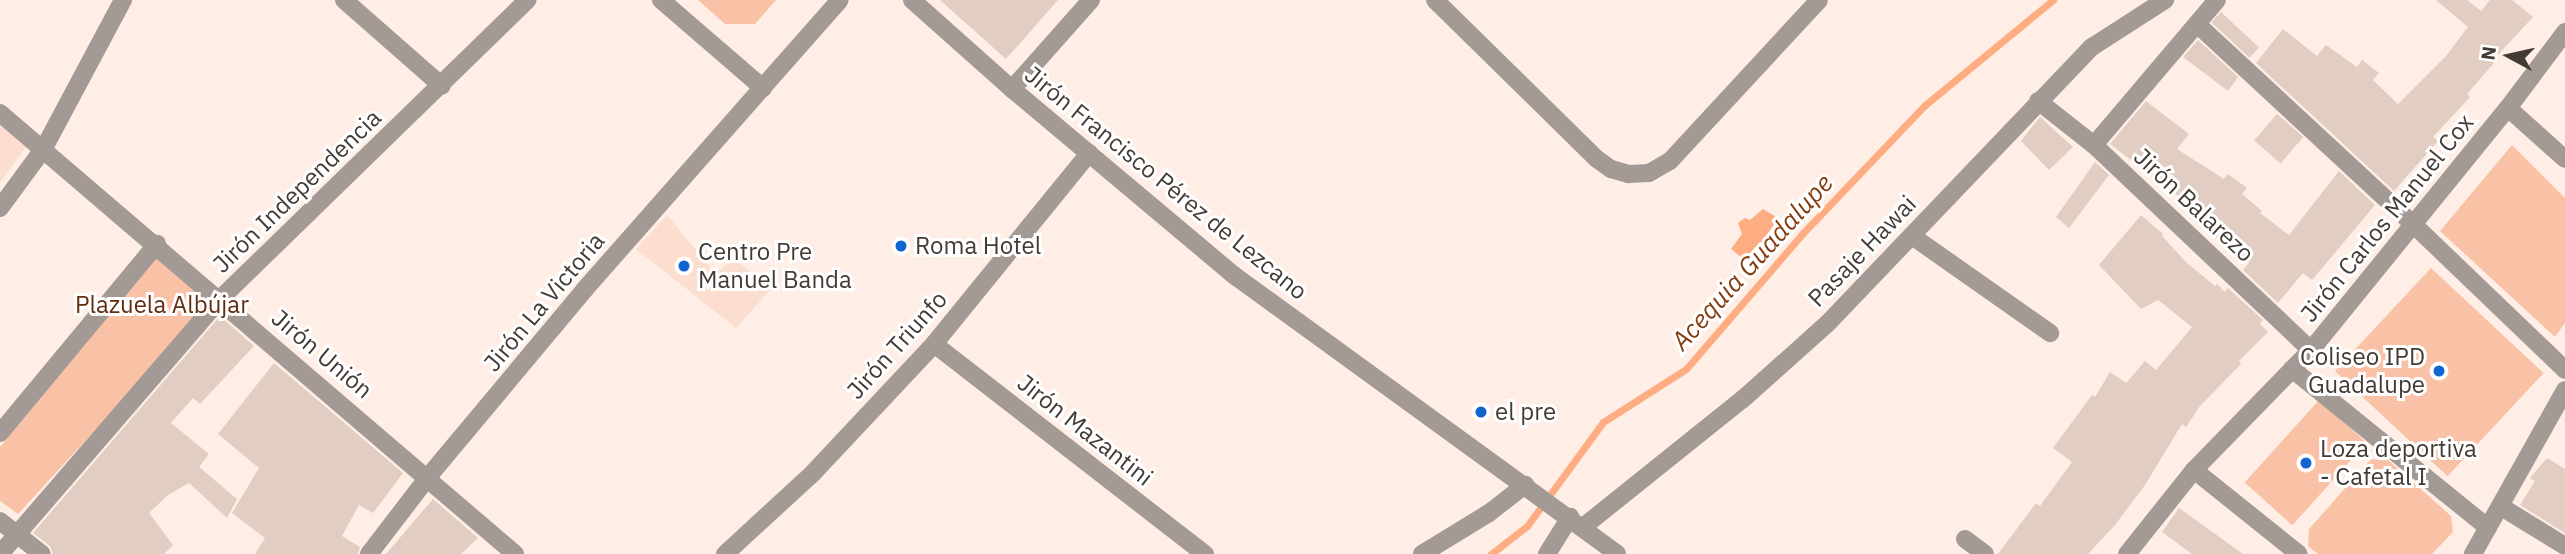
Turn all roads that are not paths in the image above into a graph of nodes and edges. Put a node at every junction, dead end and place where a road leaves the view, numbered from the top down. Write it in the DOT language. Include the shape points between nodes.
graph roads {
  1 [pos="123,0"];
  2 [pos="344,0"];
  3 [pos="527,0"];
  4 [pos="661,0"];
  5 [pos="840,0"];
  6 [pos="912,0"];
  7 [pos="1091,0"];
  8 [pos="1819,0"];
  9 [pos="2165,0"];
  10 [pos="2217,0"];
  11 [pos="1444,3"];
  12 [pos="2197,25"];
  13 [pos="2565,32"];
  14 [pos="442,86"];
  15 [pos="763,88"];
  16 [pos="1012,89"];
  17 [pos="2038,101"];
  18 [pos="2508,108"];
  19 [pos="0,113"];
  20 [pos="2094,145"];
  21 [pos="44,148"];
  22 [pos="1089,153"];
  23 [pos="2565,159"];
  24 [pos="0,208"];
  25 [pos="2414,225"];
  26 [pos="1912,236"];
  27 [pos="157,244"];
  28 [pos="220,299"];
  29 [pos="2050,332"];
  30 [pos="934,344"];
  31 [pos="2311,350"];
  32 [pos="2292,369"];
  33 [pos="2565,370"];
  34 [pos="2565,390"];
  35 [pos="0,433"];
  36 [pos="2193,470"];
  37 [pos="428,477"];
  38 [pos="1530,488"];
  39 [pos="2500,506"];
  40 [pos="0,521"];
  41 [pos="1577,522"];
  42 [pos="2488,528"];
  43 [pos="16,534"];
  44 [pos="1965,539"];
  45 [pos="2565,546"];
  46 [pos="0,554"];
  47 [pos="42,554"];
  48 [pos="369,554"];
  49 [pos="515,554"];
  50 [pos="725,554"];
  51 [pos="1205,554"];
  52 [pos="1422,554"];
  53 [pos="1548,554"];
  54 [pos="1617,554"];
  55 [pos="1985,554"];
  56 [pos="2127,554"];
  57 [pos="2299,554"];
  58 [pos="2473,554"];
  1 -- 21 [label="street"];
  2 -- 14 [label="street"];
  3 -- 14 [label="street, Jirón Independencia"];
  4 -- 15 [label="street"];
  5 -- 15 [label="street, Jirón La Victoria"];
  6 -- 16 [label="street, Jirón Francisco Pérez de Lezcano"];
  7 -- 16 [label="street"];
  8 -- 11 [label="street" via="1670,161 1649,173 1629,174 1597,159"];
  9 -- 17 [label="street, Pasaje Hawai" via="2092,47"];
  10 -- 12 [label="street"];
  12 -- 20 [label="street"];
  12 -- 25 [label="street"];
  13 -- 18 [label="street, Jirón Carlos Manuel Cox"];
  14 -- 28 [label="street, Jirón Independencia"];
  15 -- 37 [label="street, Jirón La Victoria" via="585,289"];
  16 -- 22 [label="street, Jirón Francisco Pérez de Lezcano"];
  17 -- 20 [label="street, Jirón Balarezo"];
  17 -- 26 [label="street, Pasaje Hawai"];
  18 -- 23 [label="street"];
  18 -- 25 [label="street, Jirón Carlos Manuel Cox"];
  19 -- 21 [label="street, Jirón Unión"];
  20 -- 31 [label="street, Jirón Balarezo"];
  21 -- 24 [label="street"];
  21 -- 27 [label="street, Jirón Unión"];
  22 -- 30 [label="street, Jirón Triunfo"];
  22 -- 38 [label="street, Jirón Francisco Pérez de Lezcano" via="1235,276"];
  25 -- 31 [label="street, Jirón Carlos Manuel Cox"];
  25 -- 33 [label="street"];
  26 -- 29 [label="street"];
  26 -- 41 [label="street, Pasaje Hawai" via="1828,323 1743,399"];
  27 -- 28 [label="street, Jirón Unión"];
  27 -- 35 [label="street"];
  28 -- 37 [label="street, Jirón Unión"];
  28 -- 43 [label="street, Jirón Independencia"];
  30 -- 50 [label="street, Jirón Triunfo" via="813,473"];
  30 -- 51 [label="street, Jirón Mazantini"];
  31 -- 32 [label="street, Jirón Carlos Manuel Cox"];
  32 -- 36 [label="street, Jirón Carlos Manuel Cox"];
  32 -- 42 [label="street"];
  34 -- 39 [label="street"];
  36 -- 56 [label="street, Jirón Carlos Manuel Cox"];
  36 -- 57 [label="street"];
  37 -- 48 [label="street, Jirón La Victoria"];
  37 -- 49 [label="street, Jirón Unión"];
  38 -- 41 [label="street, Jirón Francisco Pérez de Lezcano"];
  38 -- 52 [label="street"];
  39 -- 42 [label="street"];
  39 -- 45 [label="street"];
  40 -- 43 [label="street"];
  41 -- 53 [label="street"];
  41 -- 54 [label="street, Jirón Francisco Pérez de Lezcano"];
  42 -- 58 [label="street"];
  43 -- 46 [label="street, Jirón Independencia"];
  43 -- 47 [label="street"];
  44 -- 55 [label="street"];
}
